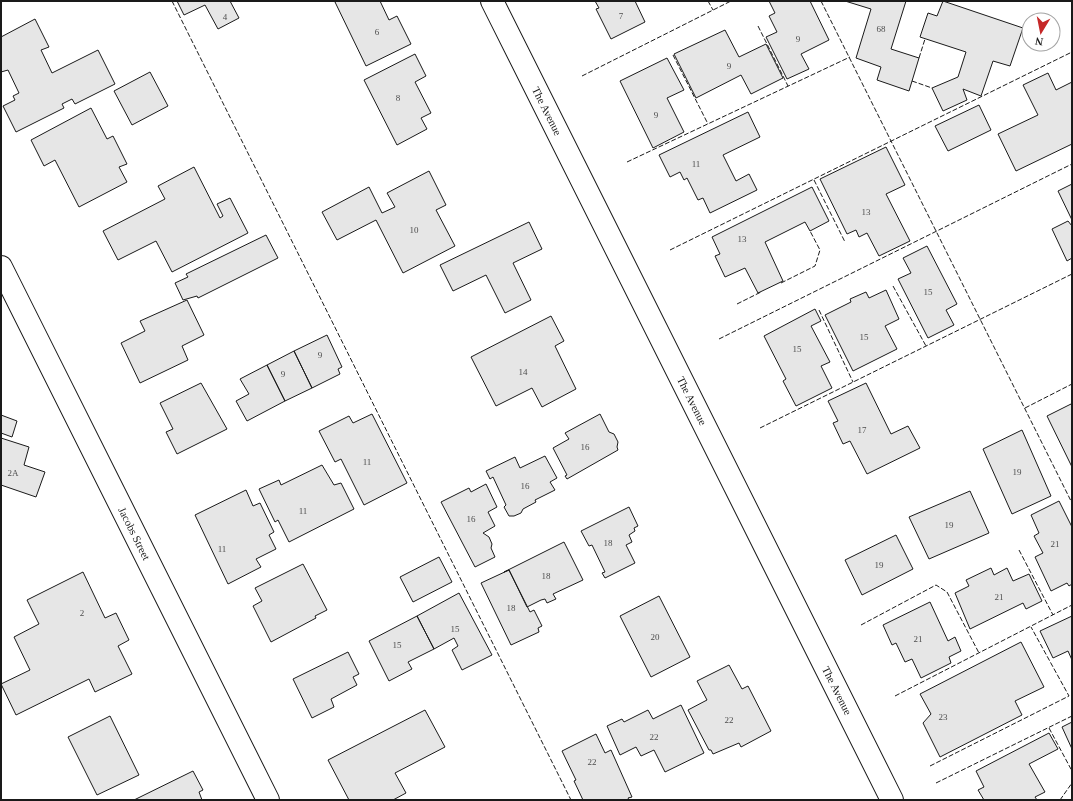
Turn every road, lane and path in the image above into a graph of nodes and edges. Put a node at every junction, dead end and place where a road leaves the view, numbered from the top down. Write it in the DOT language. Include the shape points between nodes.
graph roads {
  1 [pos="492,1"];
  2 [pos="1,267"];
  3 [pos="268,800"];
  4 [pos="892,800"];
  1 -- 4 [label="street, The Avenue"];
  2 -- 3 [label="street, Jacobs Street"];
}
